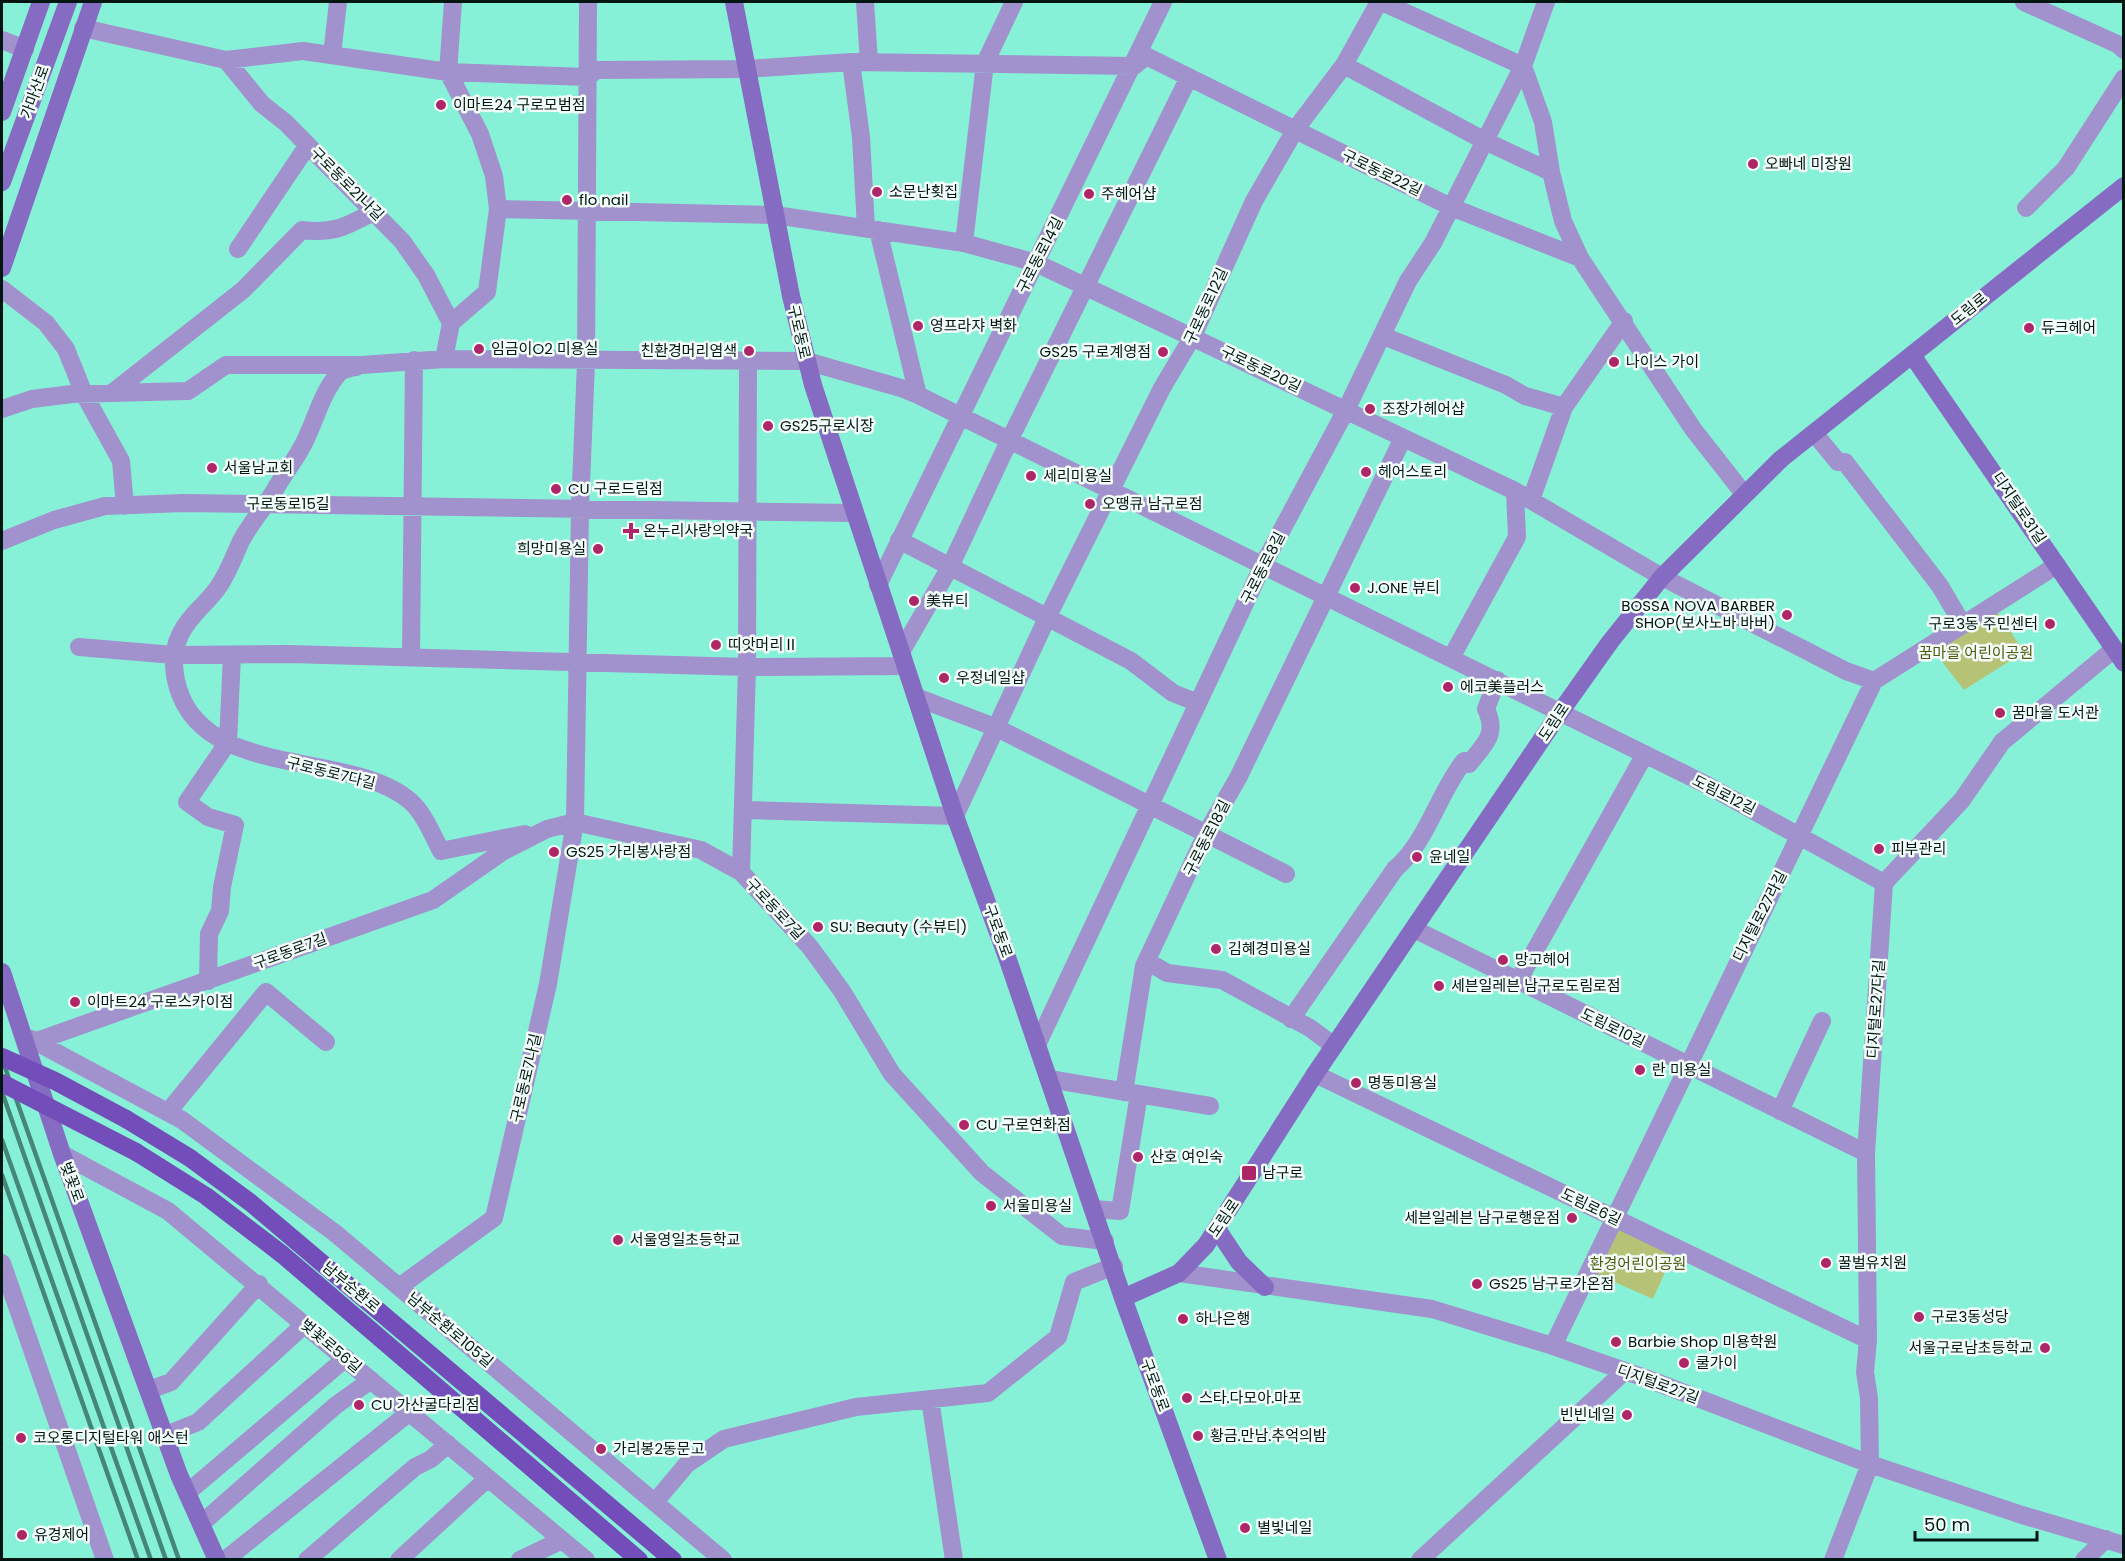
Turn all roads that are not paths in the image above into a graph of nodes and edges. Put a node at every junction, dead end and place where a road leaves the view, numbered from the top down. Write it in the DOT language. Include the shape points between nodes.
graph roads {
  1 [pos="41,2"];
  2 [pos="68,2"];
  3 [pos="93,2"];
  4 [pos="338,2"];
  5 [pos="453,2"];
  6 [pos="588,2"];
  7 [pos="734,2"];
  8 [pos="865,2"];
  9 [pos="1014,2"];
  10 [pos="1163,2"];
  11 [pos="1381,2"];
  12 [pos="1546,2"];
  13 [pos="2024,2"];
  14 [pos="83,28"];
  15 [pos="2,40"];
  16 [pos="25,49"];
  17 [pos="2124,50"];
  18 [pos="332,55"];
  19 [pos="226,60"];
  20 [pos="860,62"];
  21 [pos="985,63"];
  22 [pos="1344,65"];
  23 [pos="1134,66"];
  24 [pos="1523,66"];
  25 [pos="746,69"];
  26 [pos="448,72"];
  27 [pos="588,77"];
  28 [pos="1189,77"];
  29 [pos="2124,78"];
  30 [pos="2,112"];
  31 [pos="1295,130"];
  32 [pos="1485,141"];
  33 [pos="308,145"];
  34 [pos="1551,172"];
  35 [pos="2,182"];
  36 [pos="2124,186"];
  37 [pos="1451,207"];
  38 [pos="2026,208"];
  39 [pos="498,209"];
  40 [pos="375,211"];
  41 [pos="587,211"];
  42 [pos="775,215"];
  43 [pos="872,229"];
  44 [pos="964,243"];
  45 [pos="238,249"];
  46 [pos="1580,258"];
  47 [pos="1036,262"];
  48 [pos="2,268"];
  49 [pos="1085,284"];
  50 [pos="2,289"];
  51 [pos="1624,321"];
  52 [pos="451,323"];
  53 [pos="1193,336"];
  54 [pos="1383,336"];
  55 [pos="1912,355"];
  56 [pos="444,359"];
  57 [pos="414,360"];
  58 [pos="748,361"];
  59 [pos="806,361"];
  60 [pos="586,362"];
  61 [pos="362,365"];
  62 [pos="112,393"];
  63 [pos="84,394"];
  64 [pos="918,396"];
  65 [pos="1564,406"];
  66 [pos="2,409"];
  67 [pos="1346,410"];
  68 [pos="958,416"];
  69 [pos="1814,433"];
  70 [pos="1403,438"];
  71 [pos="1009,441"];
  72 [pos="1111,491"];
  73 [pos="1744,494"];
  74 [pos="1523,495"];
  75 [pos="267,505"];
  76 [pos="412,505"];
  77 [pos="125,506"];
  78 [pos="580,508"];
  79 [pos="747,512"];
  80 [pos="854,513"];
  81 [pos="900,540"];
  82 [pos="2,542"];
  83 [pos="1263,565"];
  84 [pos="2057,565"];
  85 [pos="950,567"];
  86 [pos="1662,577"];
  87 [pos="878,585"];
  88 [pos="1328,597"];
  89 [pos="1047,618"];
  90 [pos="1963,624"];
  91 [pos="79,647"];
  92 [pos="232,655"];
  93 [pos="174,656"];
  94 [pos="2119,656"];
  95 [pos="411,657"];
  96 [pos="1451,658"];
  97 [pos="903,659"];
  98 [pos="579,662"];
  99 [pos="747,667"];
  100 [pos="1497,680"];
  101 [pos="1874,681"];
  102 [pos="916,697"];
  103 [pos="1198,703"];
  104 [pos="1561,711"];
  105 [pos="997,728"];
  106 [pos="228,742"];
  107 [pos="1645,754"];
  108 [pos="1151,805"];
  109 [pos="745,810"];
  110 [pos="955,816"];
  111 [pos="575,822"];
  112 [pos="547,829"];
  113 [pos="1208,832"];
  114 [pos="1801,836"];
  115 [pos="741,872"];
  116 [pos="1286,874"];
  117 [pos="1884,883"];
  118 [pos="1414,929"];
  119 [pos="1147,962"];
  120 [pos="2,972"];
  121 [pos="208,981"];
  122 [pos="1518,981"];
  123 [pos="1291,1019"];
  124 [pos="1822,1022"];
  125 [pos="29,1038"];
  126 [pos="326,1042"];
  127 [pos="1037,1045"];
  128 [pos="1334,1046"];
  129 [pos="2,1057"];
  130 [pos="1689,1065"];
  131 [pos="1315,1074"];
  132 [pos="1049,1079"];
  133 [pos="2,1083"];
  134 [pos="1131,1093"];
  135 [pos="1210,1106"];
  136 [pos="1780,1110"];
  137 [pos="168,1112"];
  138 [pos="1866,1153"];
  139 [pos="62,1154"];
  140 [pos="1093,1209"];
  141 [pos="1614,1218"];
  142 [pos="1217,1229"];
  143 [pos="1105,1241"];
  144 [pos="2,1263"];
  145 [pos="1113,1266"];
  146 [pos="1179,1273"];
  147 [pos="258,1284"];
  148 [pos="399,1287"];
  149 [pos="1265,1287"];
  150 [pos="1123,1298"];
  151 [pos="305,1324"];
  152 [pos="1868,1340"];
  153 [pos="1553,1346"];
  154 [pos="346,1358"];
  155 [pos="1625,1371"];
  156 [pos="371,1380"];
  157 [pos="149,1390"];
  158 [pos="930,1399"];
  159 [pos="410,1412"];
  160 [pos="166,1435"];
  161 [pos="448,1444"];
  162 [pos="1870,1464"];
  163 [pos="488,1478"];
  164 [pos="187,1493"];
  165 [pos="655,1502"];
  166 [pos="201,1524"];
  167 [pos="2106,1539"];
  168 [pos="562,1540"];
  169 [pos="2124,1545"];
  170 [pos="105,1560"];
  171 [pos="216,1560"];
  172 [pos="225,1560"];
  173 [pos="307,1560"];
  174 [pos="399,1560"];
  175 [pos="520,1560"];
  176 [pos="554,1560"];
  177 [pos="586,1560"];
  178 [pos="639,1560"];
  179 [pos="673,1560"];
  180 [pos="723,1560"];
  181 [pos="954,1560"];
  182 [pos="1218,1560"];
  183 [pos="1420,1560"];
  184 [pos="1833,1560"];
  185 [pos="2084,1560"];
  1 -- 16 [label="street"];
  2 -- 35 [label="street, 가마산로"];
  3 -- 14 [label="street"];
  4 -- 18 [label="street"];
  5 -- 26 [label="street"];
  6 -- 27 [label="street"];
  7 -- 25 [label="street, 구로동로"];
  8 -- 20 [label="street"];
  9 -- 21 [label="street"];
  10 -- 23 [label="street, 구로동로14길"];
  11 -- 22 [label="street, 구로동로12길"];
  11 -- 24 [label="street"];
  12 -- 24 [label="street, 구로동로8길"];
  13 -- 17 [label="street"];
  14 -- 19 [label="street, 구로동로22길"];
  14 -- 48 [label="street"];
  15 -- 16 [label="street, 가마산로"];
  16 -- 30 [label="street"];
  18 -- 19 [label="street, 구로동로22길" via="303,51"];
  18 -- 26 [label="street, 구로동로22길"];
  19 -- 33 [label="street, 구로동로21나길" via="262,104"];
  20 -- 21 [label="street, 구로동로22길"];
  20 -- 25 [label="street, 구로동로22길"];
  20 -- 43 [label="street" via="861,137"];
  21 -- 23 [label="street, 구로동로22길"];
  21 -- 44 [label="street"];
  22 -- 31 [label="street, 구로동로12길"];
  22 -- 32 [label="street"];
  23 -- 28 [label="street, 구로동로22길" via="1146,56"];
  23 -- 47 [label="street, 구로동로14길"];
  24 -- 32 [label="street, 구로동로8길"];
  24 -- 34 [label="street" via="1543,122"];
  25 -- 27 [label="street, 구로동로22길" via="597,70"];
  25 -- 42 [label="street, 구로동로"];
  26 -- 27 [label="street, 구로동로22길"];
  26 -- 39 [label="street" via="480,134 494,176"];
  27 -- 41 [label="street"];
  28 -- 31 [label="street, 구로동로22길"];
  28 -- 49 [label="street"];
  29 -- 38 [label="street" via="2067,168"];
  31 -- 37 [label="street, 구로동로22길"];
  31 -- 53 [label="street, 구로동로12길" via="1254,201"];
  32 -- 34 [label="street"];
  32 -- 37 [label="street, 구로동로8길"];
  33 -- 40 [label="street, 구로동로21나길"];
  33 -- 45 [label="street"];
  34 -- 46 [label="street" via="1563,221"];
  36 -- 55 [label="street, 도림로"];
  37 -- 46 [label="street, 구로동로22길"];
  37 -- 54 [label="street, 구로동로8길" via="1408,281"];
  39 -- 41 [label="street, 구로동로20길"];
  39 -- 52 [label="street" via="487,292"];
  40 -- 52 [label="street, 구로동로21나길" via="426,275"];
  40 -- 62 [label="street" via="325,233 303,230 243,290"];
  41 -- 42 [label="street, 구로동로20길"];
  41 -- 60 [label="street"];
  42 -- 43 [label="street, 구로동로20길"];
  42 -- 59 [label="street, 구로동로"];
  43 -- 44 [label="street, 구로동로20길"];
  43 -- 64 [label="street"];
  44 -- 47 [label="street, 구로동로20길"];
  46 -- 51 [label="street"];
  47 -- 49 [label="street, 구로동로20길"];
  47 -- 68 [label="street, 구로동로14길"];
  49 -- 53 [label="street, 구로동로20길"];
  49 -- 71 [label="street"];
  50 -- 63 [label="street" via="46,323 66,349"];
  51 -- 65 [label="street"];
  51 -- 73 [label="street" via="1693,429"];
  52 -- 56 [label="street"];
  53 -- 67 [label="street, 구로동로20길"];
  53 -- 72 [label="street, 구로동로12길" via="1162,388"];
  54 -- 65 [label="street" via="1525,396"];
  54 -- 67 [label="street, 구로동로8길"];
  55 -- 69 [label="street, 도림로"];
  55 -- 84 [label="street, 디지털로31길"];
  56 -- 57 [label="street"];
  56 -- 60 [label="street"];
  57 -- 61 [label="street"];
  57 -- 76 [label="street"];
  58 -- 59 [label="street"];
  58 -- 60 [label="street"];
  58 -- 79 [label="street"];
  59 -- 64 [label="street"];
  59 -- 80 [label="street, 구로동로"];
  60 -- 78 [label="street"];
  61 -- 62 [label="street" via="226,365 188,391"];
  61 -- 75 [label="street" via="341,370 327,389 304,444"];
  62 -- 63 [label="street"];
  63 -- 66 [label="street" via="33,399"];
  63 -- 77 [label="street" via="121,461"];
  64 -- 68 [label="street"];
  65 -- 74 [label="street"];
  67 -- 70 [label="street, 구로동로20길"];
  67 -- 83 [label="street, 구로동로8길"];
  68 -- 71 [label="street"];
  68 -- 81 [label="street, 구로동로14길"];
  69 -- 73 [label="street, 도림로"];
  69 -- 90 [label="street" via="1838,462 1845,462 1940,586"];
  70 -- 74 [label="street, 구로동로20길"];
  70 -- 88 [label="street"];
  71 -- 72 [label="street"];
  71 -- 85 [label="street"];
  72 -- 83 [label="street"];
  72 -- 89 [label="street, 구로동로12길"];
  73 -- 86 [label="street, 도림로"];
  74 -- 86 [label="street, 구로동로20길"];
  74 -- 96 [label="street" via="1517,537"];
  75 -- 76 [label="street, 구로동로15길"];
  75 -- 77 [label="street, 구로동로15길"];
  75 -- 93 [label="street" via="240,542 218,588 180,635"];
  76 -- 78 [label="street, 구로동로15길"];
  76 -- 95 [label="street"];
  77 -- 82 [label="street, 구로동로15길" via="105,506 54,520"];
  78 -- 79 [label="street, 구로동로15길"];
  78 -- 98 [label="street"];
  79 -- 80 [label="street, 구로동로15길"];
  79 -- 99 [label="street"];
  80 -- 87 [label="street, 구로동로"];
  81 -- 85 [label="street"];
  81 -- 87 [label="street, 구로동로14길"];
  83 -- 88 [label="street"];
  83 -- 103 [label="street, 구로동로8길"];
  84 -- 90 [label="street"];
  84 -- 94 [label="street, 디지털로31길"];
  85 -- 89 [label="street"];
  85 -- 97 [label="street"];
  86 -- 101 [label="street, 구로동로20길" via="1846,671"];
  86 -- 104 [label="street, 도림로"];
  87 -- 97 [label="street, 구로동로"];
  88 -- 96 [label="street"];
  88 -- 113 [label="street, 구로동로18길"];
  89 -- 103 [label="street" via="1131,661 1173,693"];
  89 -- 105 [label="street, 구로동로12길"];
  90 -- 101 [label="street"];
  91 -- 93 [label="street"];
  92 -- 93 [label="street"];
  92 -- 95 [label="street"];
  92 -- 106 [label="street"];
  93 -- 106 [label="street, 구로동로7다길" via="181,698 194,718"];
  94 -- 117 [label="street" via="2002,742 1962,800"];
  95 -- 98 [label="street"];
  96 -- 100 [label="street"];
  97 -- 99 [label="street"];
  97 -- 102 [label="street, 구로동로"];
  98 -- 99 [label="street"];
  98 -- 111 [label="street, 구로동로7나길"];
  99 -- 109 [label="street"];
  100 -- 104 [label="street"];
  100 -- 123 [label="street" via="1486,709 1493,724 1490,737 1470,764 1464,761 1451,777 1408,859"];
  101 -- 114 [label="street, 디지털로27라길"];
  102 -- 105 [label="street"];
  102 -- 110 [label="street, 구로동로"];
  103 -- 108 [label="street, 구로동로8길"];
  104 -- 107 [label="street, 도림로12길"];
  104 -- 118 [label="street, 도림로"];
  105 -- 108 [label="street"];
  105 -- 110 [label="street, 구로동로12길"];
  106 -- 112 [label="street, 구로동로7다길" via="271,758 359,777 392,790 410,801 427,822 441,850"];
  106 -- 121 [label="street" via="187,802 208,817 235,825 220,911 209,934"];
  107 -- 114 [label="street, 도림로12길"];
  107 -- 122 [label="street"];
  108 -- 113 [label="street"];
  108 -- 127 [label="street, 구로동로8길"];
  109 -- 110 [label="street"];
  109 -- 115 [label="street"];
  110 -- 127 [label="street, 구로동로"];
  111 -- 112 [label="street, 구로동로7길"];
  111 -- 115 [label="street, 구로동로7길" via="701,850"];
  111 -- 148 [label="street, 구로동로7나길" via="548,984 494,1218"];
  112 -- 121 [label="street, 구로동로7길" via="502,852 433,900"];
  113 -- 116 [label="street"];
  113 -- 119 [label="street, 구로동로18길"];
  114 -- 117 [label="street, 도림로12길"];
  114 -- 130 [label="street, 디지털로27라길"];
  115 -- 143 [label="street, 구로동로7길" via="810,947 842,991 892,1074 982,1173 1062,1236"];
  117 -- 138 [label="street, 디지털로27다길"];
  118 -- 122 [label="street, 도림로10길"];
  118 -- 128 [label="street, 도림로"];
  119 -- 123 [label="street" via="1167,973 1222,980"];
  119 -- 134 [label="street, 구로동로18길"];
  120 -- 125 [label="street, 벚꽃로"];
  121 -- 125 [label="street, 구로동로7길"];
  122 -- 130 [label="street, 도림로10길"];
  123 -- 128 [label="street"];
  124 -- 136 [label="street"];
  125 -- 137 [label="street, 남부순환로105길"];
  125 -- 139 [label="street, 벚꽃로"];
  126 -- 137 [label="street, 구로동로7길" via="266,992"];
  127 -- 132 [label="street, 구로동로"];
  128 -- 131 [label="street, 도림로"];
  129 -- 179 [label="main road, 남부순환로, bridge" via="126,1119 190,1158 251,1203"];
  130 -- 136 [label="street, 도림로10길"];
  130 -- 141 [label="street, 디지털로27라길"];
  131 -- 141 [label="street, 도림로6길"];
  131 -- 142 [label="street, 도림로"];
  132 -- 134 [label="street"];
  132 -- 140 [label="street, 구로동로"];
  133 -- 178 [label="main road, 남부순환로, bridge" via="136,1152 206,1196 283,1255"];
  134 -- 135 [label="street"];
  134 -- 140 [label="street" via="1120,1211"];
  136 -- 138 [label="street, 도림로10길"];
  137 -- 148 [label="street, 남부순환로105길" via="335,1233"];
  138 -- 152 [label="street, 디지털로27다길"];
  139 -- 147 [label="street, 벚꽃로56길" via="168,1211"];
  139 -- 157 [label="street, 벚꽃로"];
  140 -- 143 [label="street, 구로동로"];
  141 -- 152 [label="street, 도림로6길"];
  141 -- 153 [label="street, 디지털로27라길"];
  142 -- 146 [label="street, 도림로"];
  142 -- 149 [label="street" via="1239,1262"];
  143 -- 145 [label="street, 구로동로"];
  144 -- 170 [label="street"];
  145 -- 150 [label="street, 구로동로"];
  145 -- 158 [label="street" via="1074,1282 1058,1336 988,1393"];
  146 -- 149 [label="street, 디지털로27길"];
  146 -- 150 [label="street, 도림로"];
  147 -- 151 [label="street, 벚꽃로56길"];
  147 -- 157 [label="street" via="171,1382"];
  148 -- 165 [label="street, 남부순환로105길"];
  149 -- 153 [label="street, 디지털로27길" via="1432,1309"];
  150 -- 182 [label="street, 구로동로"];
  151 -- 154 [label="street, 벚꽃로56길"];
  151 -- 160 [label="street" via="198,1422"];
  152 -- 162 [label="street, 디지털로27다길" via="1865,1372"];
  153 -- 155 [label="street, 디지털로27길"];
  154 -- 156 [label="street, 벚꽃로56길"];
  154 -- 164 [label="street"];
  155 -- 162 [label="street, 디지털로27길"];
  155 -- 183 [label="street"];
  156 -- 159 [label="street, 벚꽃로56길"];
  156 -- 166 [label="street" via="335,1406"];
  157 -- 160 [label="street, 벚꽃로"];
  158 -- 165 [label="street" via="856,1407 724,1439 687,1464"];
  158 -- 181 [label="street"];
  159 -- 161 [label="street, 벚꽃로56길"];
  159 -- 172 [label="street"];
  160 -- 164 [label="street, 벚꽃로"];
  161 -- 163 [label="street, 벚꽃로56길"];
  161 -- 173 [label="street" via="415,1467"];
  162 -- 167 [label="street, 디지털로27길"];
  162 -- 184 [label="street"];
  163 -- 168 [label="street, 벚꽃로56길"];
  163 -- 174 [label="street"];
  164 -- 166 [label="street, 벚꽃로"];
  165 -- 180 [label="street, 남부순환로105길"];
  166 -- 171 [label="street, 벚꽃로"];
  167 -- 169 [label="street, 디지털로27길"];
  167 -- 185 [label="street"];
  168 -- 175 [label="street"];
  168 -- 176 [label="street"];
  168 -- 177 [label="street, 벚꽃로56길"];
}
